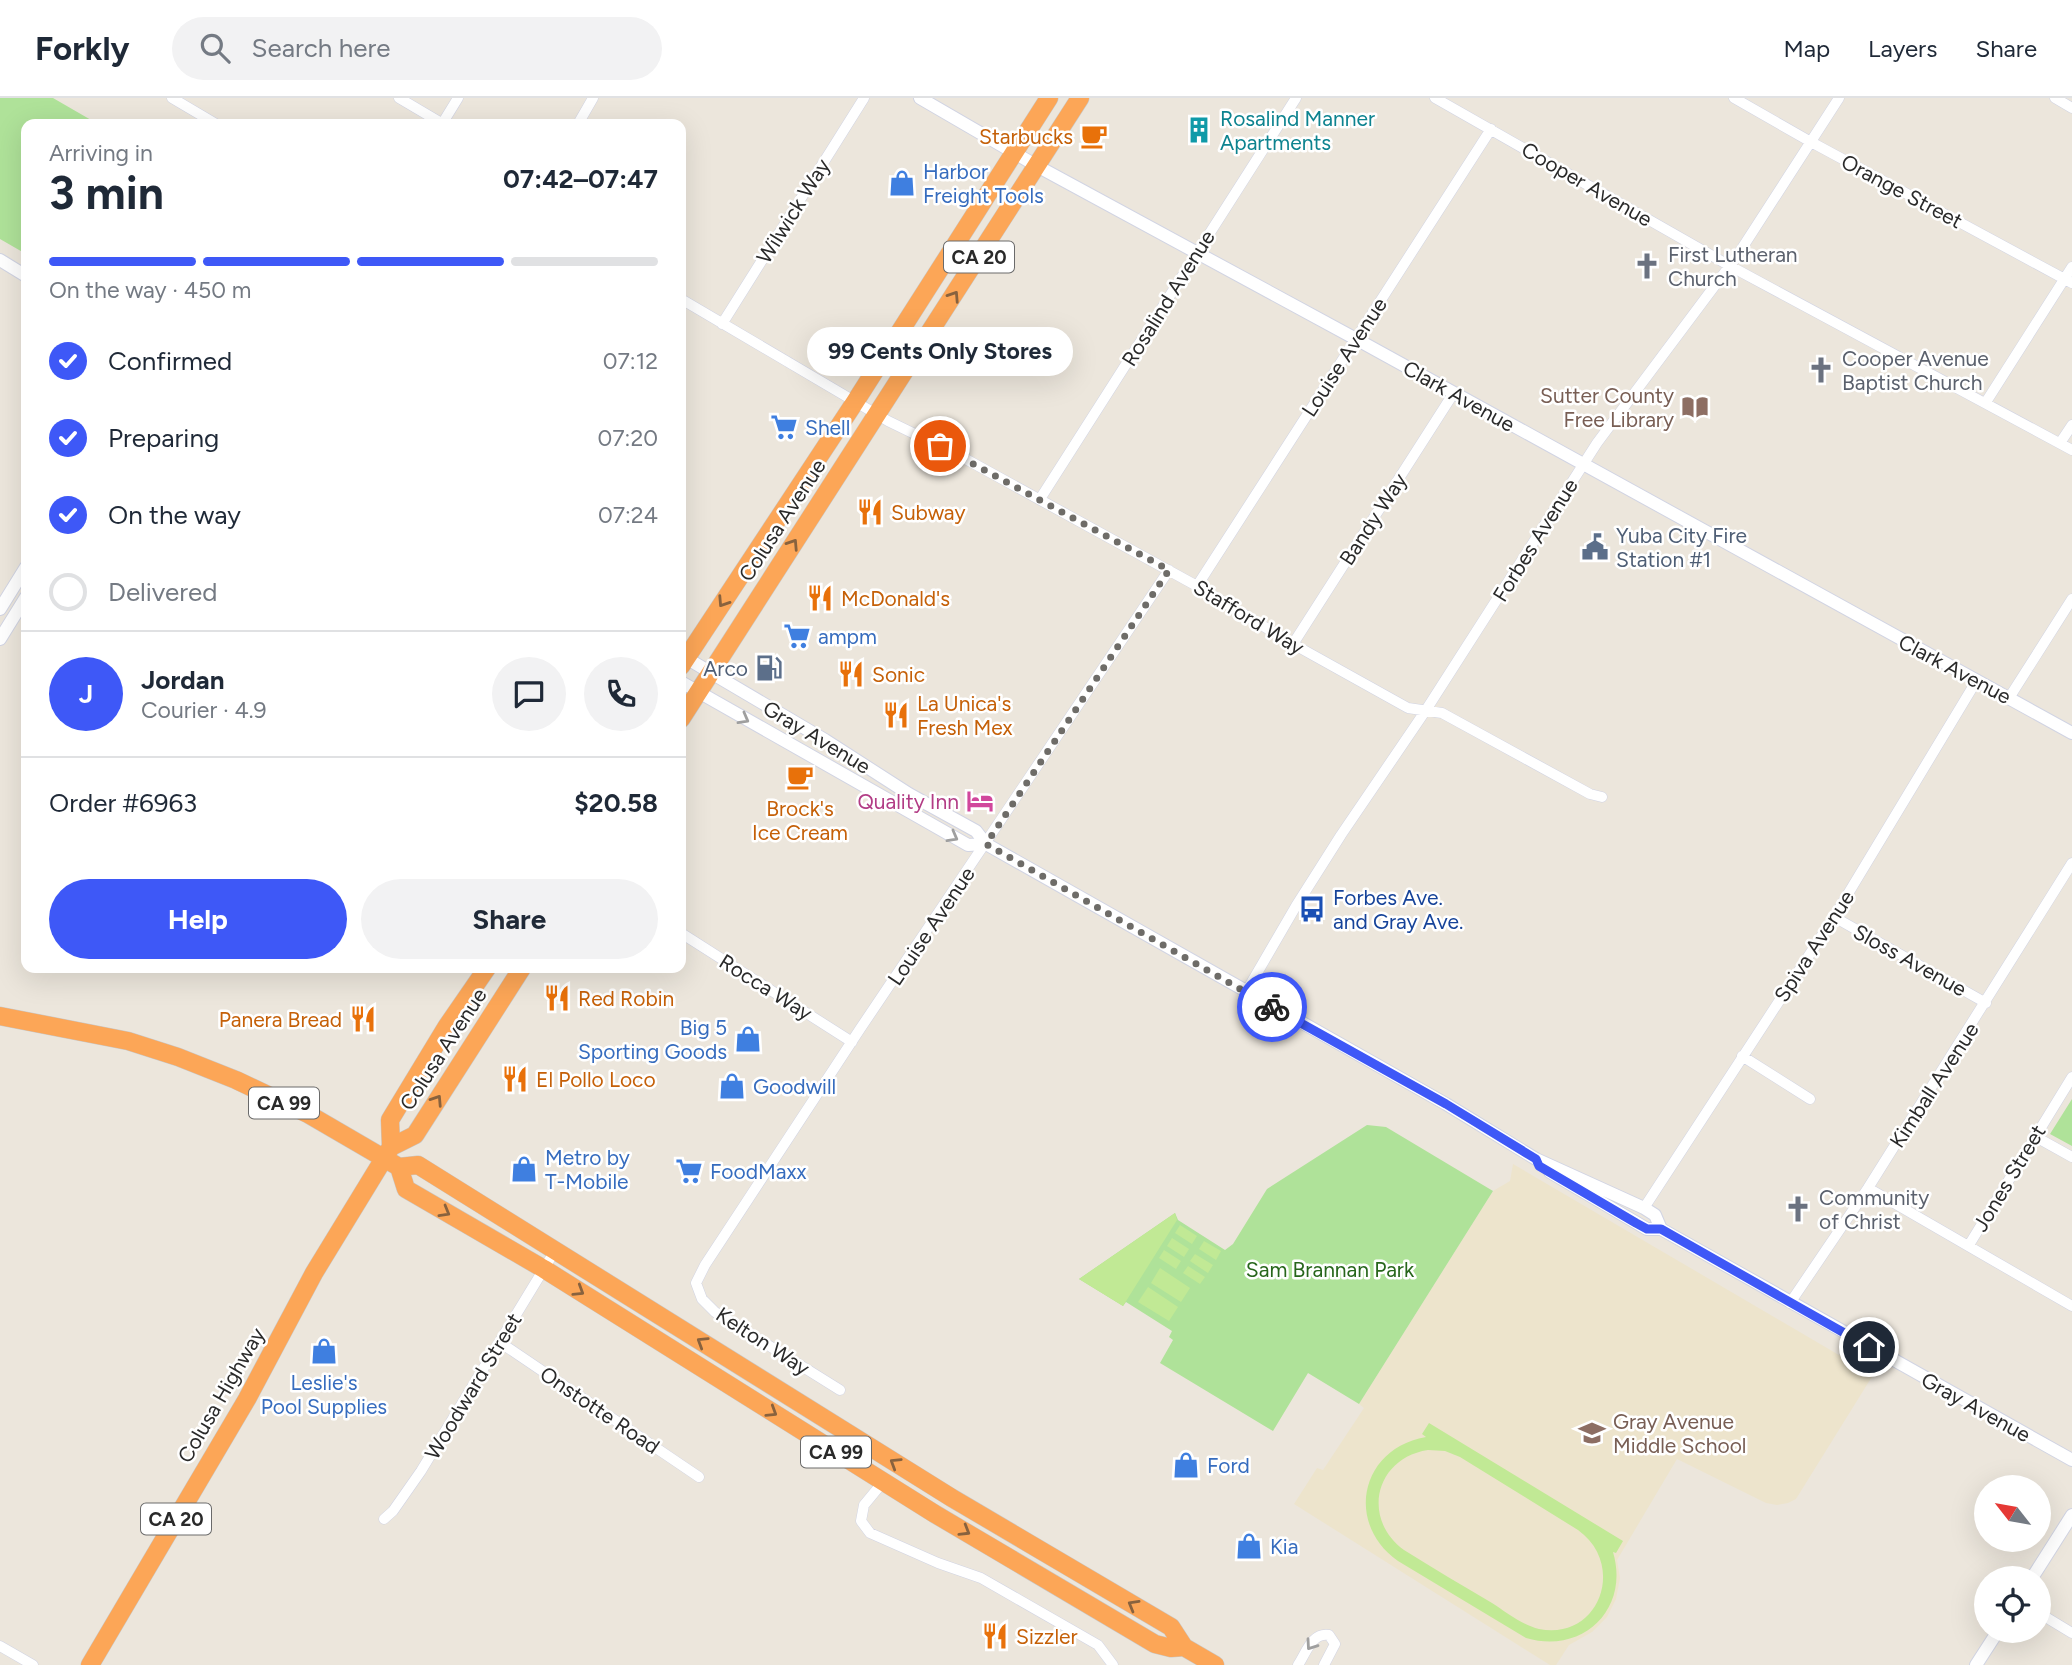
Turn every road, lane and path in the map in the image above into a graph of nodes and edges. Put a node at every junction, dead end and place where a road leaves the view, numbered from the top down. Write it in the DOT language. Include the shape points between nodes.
graph roads {
  1 [pos="172,98"];
  2 [pos="399,98"];
  3 [pos="457,98"];
  4 [pos="593,98"];
  5 [pos="864,98"];
  6 [pos="920,98"];
  7 [pos="1049,98"];
  8 [pos="1080,98"];
  9 [pos="1296,98"];
  10 [pos="1434,98"];
  11 [pos="1734,98"];
  12 [pos="1839,98"];
  13 [pos="2054,98"];
  14 [pos="2072,108"];
  15 [pos="208,119"];
  16 [pos="434,119"];
  17 [pos="445,119"];
  18 [pos="581,119"];
  19 [pos="1491,129"];
  20 [pos="1811,142"];
  21 [pos="1014,153"];
  22 [pos="1037,166"];
  23 [pos="1196,253"];
  24 [pos="0,260"];
  25 [pos="1730,266"];
  26 [pos="2072,267"];
  27 [pos="21,273"];
  28 [pos="2068,281"];
  29 [pos="686,302"];
  30 [pos="722,324"];
  31 [pos="1356,338"];
  32 [pos="1453,394"];
  33 [pos="855,402"];
  34 [pos="1986,402"];
  35 [pos="877,415"];
  36 [pos="2072,425"];
  37 [pos="2060,443"];
  38 [pos="2072,450"];
  39 [pos="1583,464"];
  40 [pos="1040,499"];
  41 [pos="1169,570"];
  42 [pos="21,576"];
  43 [pos="1197,586"];
  44 [pos="2072,598"];
  45 [pos="21,605"];
  46 [pos="0,609"];
  47 [pos="0,639"];
  48 [pos="1293,644"];
  49 [pos="686,656"];
  50 [pos="686,661"];
  51 [pos="711,673"];
  52 [pos="1977,680"];
  53 [pos="686,685"];
  54 [pos="699,693"];
  55 [pos="2009,698"];
  56 [pos="1426,710"];
  57 [pos="686,712"];
  58 [pos="2072,733"];
  59 [pos="1602,797"];
  60 [pos="986,844"];
  61 [pos="2072,863"];
  62 [pos="1833,917"];
  63 [pos="686,936"];
  64 [pos="484,973"];
  65 [pos="519,973"];
  66 [pos="1246,992"];
  67 [pos="1986,1003"];
  68 [pos="0,1016"];
  69 [pos="852,1042"];
  70 [pos="1742,1056"];
  71 [pos="2072,1077"];
  72 [pos="1810,1099"];
  73 [pos="2034,1136"];
  74 [pos="2072,1157"];
  75 [pos="392,1158"];
  76 [pos="1536,1159"];
  77 [pos="1868,1188"];
  78 [pos="1644,1208"];
  79 [pos="1661,1229"];
  80 [pos="1969,1244"];
  81 [pos="556,1250"];
  82 [pos="544,1269"];
  83 [pos="696,1283"];
  84 [pos="1790,1303"];
  85 [pos="2072,1306"];
  86 [pos="500,1343"];
  87 [pos="840,1390"];
  88 [pos="2072,1460"];
  89 [pos="699,1477"];
  90 [pos="883,1482"];
  91 [pos="2072,1515"];
  92 [pos="384,1519"];
  93 [pos="2040,1566"];
  94 [pos="2051,1620"];
  95 [pos="2072,1633"];
  96 [pos="1990,1643"];
  97 [pos="0,1646"];
  98 [pos="1184,1647"];
  99 [pos="33,1665"];
  100 [pos="90,1665"];
  101 [pos="1113,1665"];
  102 [pos="1215,1665"];
  103 [pos="1298,1665"];
  104 [pos="1324,1665"];
  105 [pos="1976,1665"];
  1 -- 15 [label="street"];
  2 -- 16 [label="street"];
  3 -- 17 [label="street"];
  4 -- 18 [label="street"];
  5 -- 30 [label="street, Wilwick Way"];
  6 -- 21 [label="main road, Clark Avenue"];
  7 -- 21 [label="highway, Colusa Avenue / CA 20"];
  8 -- 22 [label="highway, Colusa Avenue / CA 20"];
  9 -- 23 [label="street, Rosalind Avenue"];
  10 -- 19 [label="street, Cooper Avenue"];
  11 -- 20 [label="street, Orange Street"];
  12 -- 20 [label="street, Forbes Avenue"];
  13 -- 14 [label="street"];
  19 -- 25 [label="street, Cooper Avenue"];
  19 -- 31 [label="street, Louise Avenue"];
  20 -- 25 [label="street, Forbes Avenue"];
  20 -- 28 [label="street, Orange Street"];
  21 -- 22 [label="main road, Clark Avenue"];
  21 -- 33 [label="highway, Colusa Avenue / CA 20"];
  22 -- 23 [label="main road, Clark Avenue"];
  35 -- 22 [label="highway, Colusa Avenue / CA 20, one-way"];
  23 -- 31 [label="main road, Clark Avenue"];
  23 -- 40 [label="street, Rosalind Avenue"];
  24 -- 27 [label="main road"];
  25 -- 34 [label="street, Cooper Avenue"];
  25 -- 39 [label="street, Forbes Avenue"];
  26 -- 28 [label="street"];
  28 -- 34 [label="street"];
  29 -- 30 [label="street, Stafford Way"];
  30 -- 33 [label="street, Stafford Way"];
  31 -- 32 [label="main road, Clark Avenue"];
  31 -- 43 [label="street, Louise Avenue"];
  32 -- 39 [label="main road, Clark Avenue"];
  32 -- 48 [label="street, Bandy Way"];
  33 -- 35 [label="street, Stafford Way"];
  33 -- 49 [label="highway, Colusa Avenue / CA 20, one-way"];
  34 -- 37 [label="street, Cooper Avenue"];
  35 -- 40 [label="street, Stafford Way"];
  51 -- 35 [label="highway, Colusa Avenue / CA 20, one-way"];
  36 -- 37 [label="street"];
  37 -- 38 [label="street, Cooper Avenue"];
  39 -- 52 [label="main road, Clark Avenue"];
  39 -- 56 [label="street, Forbes Avenue"];
  40 -- 41 [label="street, Stafford Way"];
  41 -- 43 [label="street, Stafford Way"];
  41 -- 60 [label="street, Louise Avenue"];
  42 -- 46 [label="main road"];
  43 -- 48 [label="street, Stafford Way"];
  44 -- 55 [label="street"];
  45 -- 47 [label="main road"];
  48 -- 56 [label="street, Stafford Way" via="1408,708"];
  50 -- 51 [label="main road, Gray Avenue"];
  51 -- 54 [label="highway, Colusa Avenue / CA 20"];
  51 -- 60 [label="main road, Gray Avenue" via="976,831"];
  52 -- 55 [label="main road, Clark Avenue"];
  52 -- 62 [label="street, Spiva Avenue"];
  53 -- 54 [label="main road, Gray Avenue"];
  54 -- 57 [label="highway, Colusa Avenue / CA 20"];
  54 -- 60 [label="main road, Gray Avenue, one-way" via="968,845"];
  55 -- 58 [label="main road, Clark Avenue"];
  56 -- 59 [label="street, Stafford Way" via="1442,713"];
  56 -- 66 [label="street, Forbes Avenue" via="1341,835"];
  60 -- 66 [label="main road, Gray Avenue"];
  60 -- 69 [label="street, Louise Avenue"];
  61 -- 67 [label="street, Kimball Avenue"];
  62 -- 67 [label="street, Sloss Avenue"];
  62 -- 70 [label="street, Spiva Avenue"];
  63 -- 69 [label="street, Rocca Way"];
  64 -- 75 [label="highway, Colusa Avenue / CA 20" via="390,1120"];
  75 -- 65 [label="highway, Colusa Avenue / CA 20, one-way" via="415,1135"];
  66 -- 76 [label="main road, Gray Avenue"];
  67 -- 77 [label="street, Kimball Avenue"];
  68 -- 75 [label="highway, CA 99" via="128,1041 178,1057 236,1080"];
  69 -- 83 [label="street, Louise Avenue"];
  70 -- 72 [label="street"];
  70 -- 78 [label="street, Spiva Avenue"];
  71 -- 73 [label="street, Jones Street"];
  73 -- 74 [label="street"];
  73 -- 80 [label="street, Jones Street"];
  75 -- 81 [label="highway, CA 99" via="418,1165"];
  75 -- 82 [label="highway, CA 99, one-way" via="406,1189"];
  75 -- 100 [label="highway, Colusa Highway / CA 20" via="314,1273 247,1399"];
  76 -- 78 [label="main road, Gray Avenue"];
  76 -- 79 [label="main road, Gray Avenue" via="1539,1166 1636,1223"];
  77 -- 80 [label="street"];
  77 -- 84 [label="street, Kimball Avenue"];
  78 -- 79 [label="main road, Gray Avenue" via="1656,1215"];
  79 -- 84 [label="main road, Gray Avenue"];
  80 -- 85 [label="street"];
  81 -- 82 [label="street, Woodward Street"];
  98 -- 81 [label="highway, CA 99, one-way" via="1171,1627 941,1491"];
  82 -- 86 [label="street, Woodward Street"];
  82 -- 90 [label="highway, CA 99, one-way"];
  83 -- 87 [label="street, Kelton Way" via="702,1299 715,1312"];
  84 -- 88 [label="main road, Gray Avenue"];
  86 -- 89 [label="street, Onstotte Road"];
  86 -- 92 [label="street, Woodward Street" via="421,1471"];
  90 -- 98 [label="highway, CA 99, one-way" via="1155,1644"];
  90 -- 101 [label="street" via="864,1506 861,1521 870,1533 981,1578 1098,1645"];
  91 -- 93 [label="main road"];
  94 -- 95 [label="street"];
  96 -- 105 [label="main road"];
  97 -- 99 [label="street"];
  98 -- 102 [label="highway, CA 99"];
  104 -- 103 [label="street, one-way" via="1335,1644 1324,1634 1314,1639"];
}
